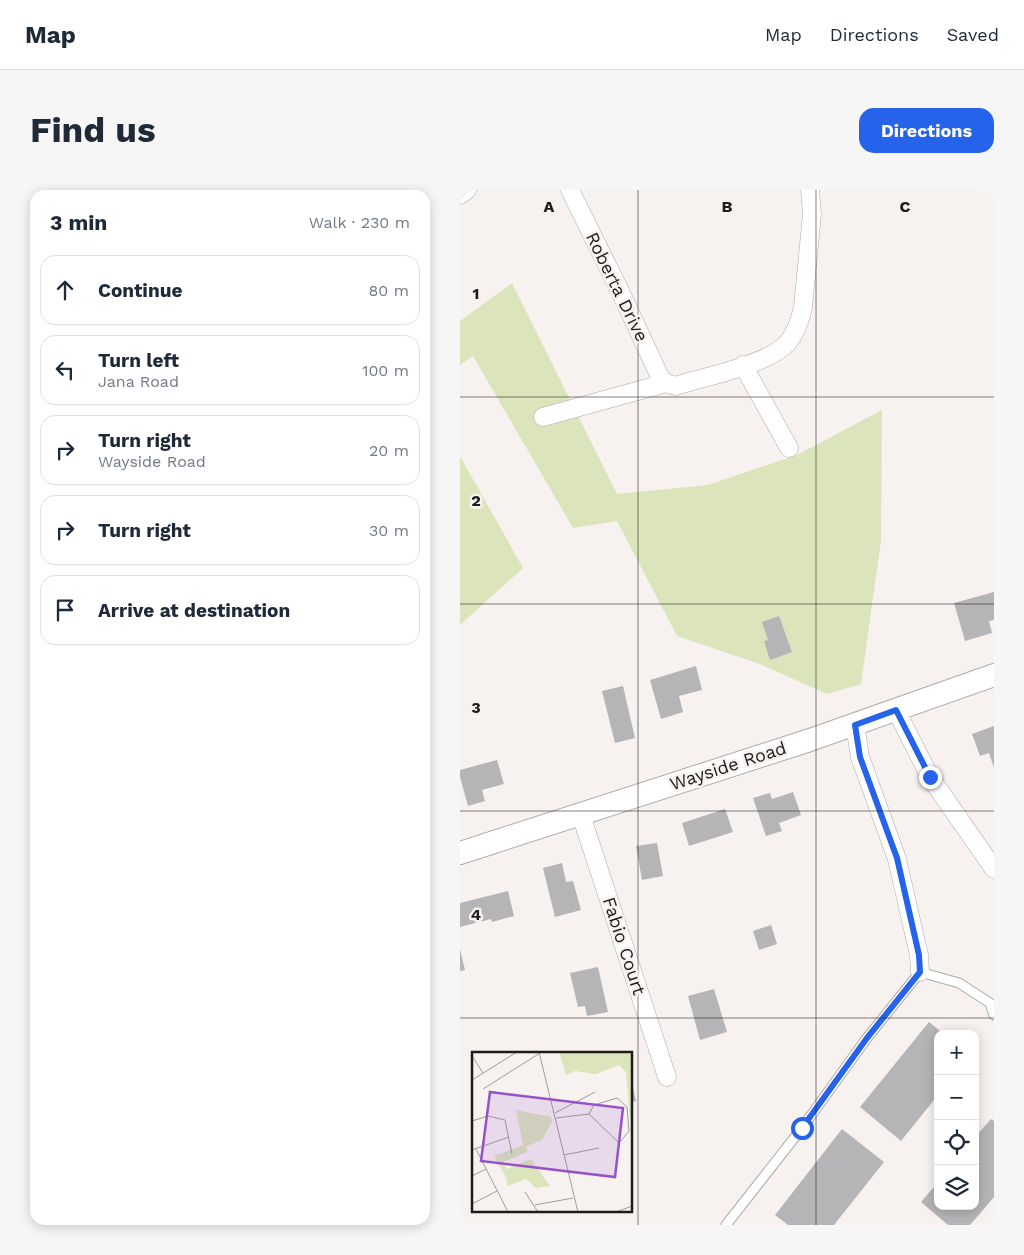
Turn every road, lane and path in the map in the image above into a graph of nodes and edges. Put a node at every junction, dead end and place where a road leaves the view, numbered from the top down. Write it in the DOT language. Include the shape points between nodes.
graph roads {
  1 [pos="467,190"];
  2 [pos="570,190"];
  3 [pos="810,190"];
  4 [pos="460,195"];
  5 [pos="743,365"];
  6 [pos="666,383"];
  7 [pos="543,417"];
  8 [pos="790,448"];
  9 [pos="994,675"];
  10 [pos="896,710"];
  11 [pos="855,725"];
  12 [pos="581,814"];
  13 [pos="460,853"];
  14 [pos="994,868"];
  15 [pos="920,972"];
  16 [pos="994,1015"];
  17 [pos="667,1077"];
  18 [pos="726,1225"];
  1 -- 4 [label="street"];
  2 -- 6 [label="street, Roberta Drive" via="660,377"];
  3 -- 5 [label="street" via="812,214 800,318 784,346 772,355"];
  5 -- 6 [label="street" via="675,386"];
  5 -- 8 [label="street"];
  6 -- 7 [label="street"];
  9 -- 10 [label="street, Wayside Road"];
  10 -- 11 [label="street, Wayside Road"];
  10 -- 14 [label="street" via="930,777"];
  11 -- 12 [label="street, Wayside Road"];
  11 -- 15 [label="street" via="860,757 897,858"];
  12 -- 13 [label="street, Wayside Road"];
  12 -- 17 [label="street, Fabio Court"];
  15 -- 16 [label="lane" via="959,984 990,1003"];
  15 -- 18 [label="lane"];
}
